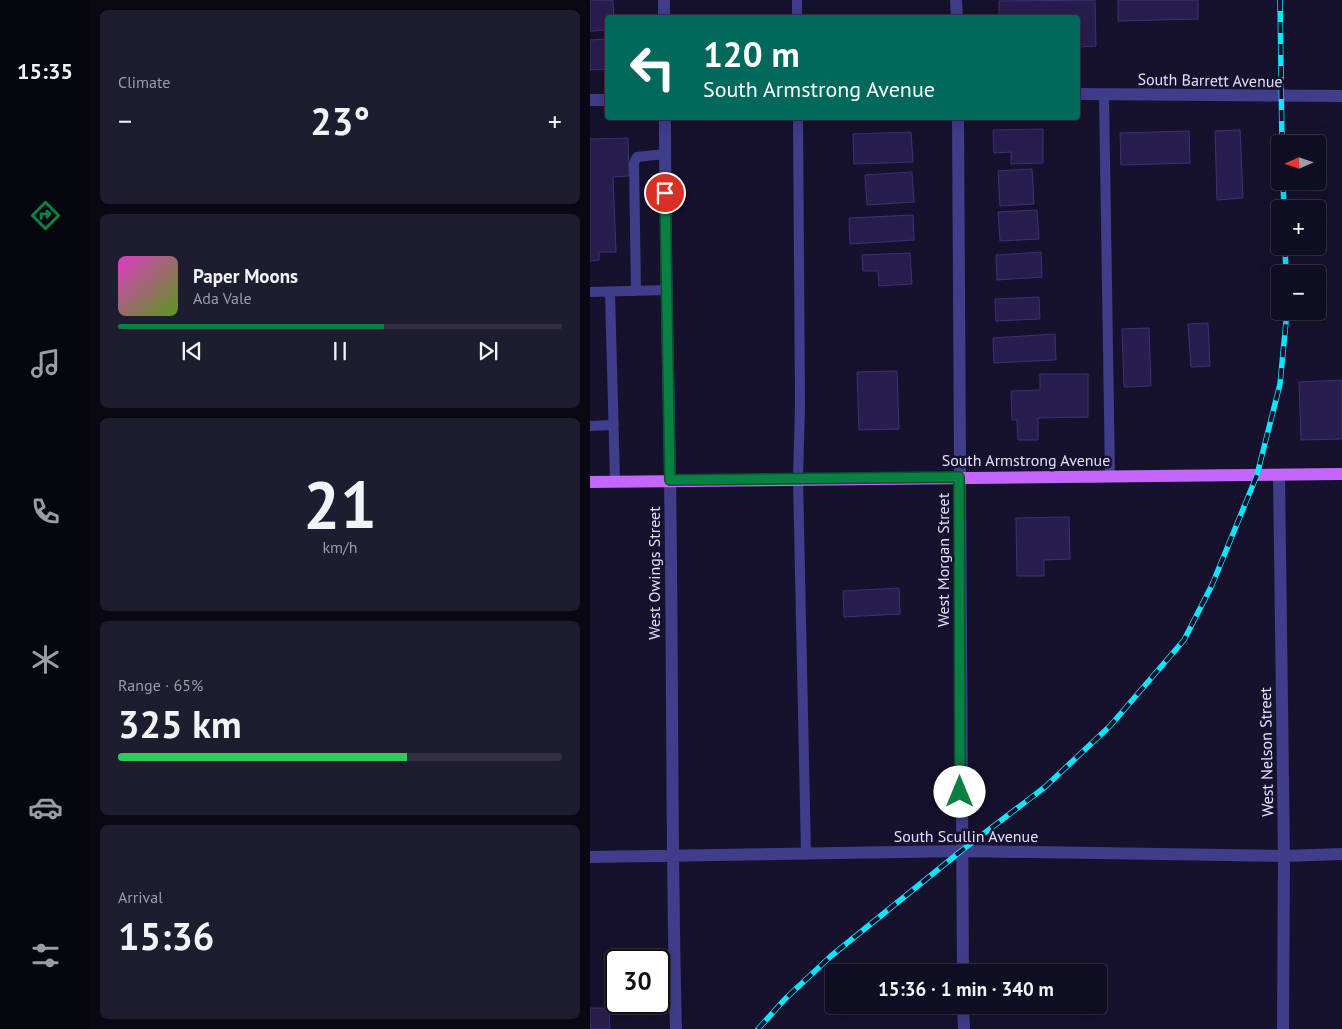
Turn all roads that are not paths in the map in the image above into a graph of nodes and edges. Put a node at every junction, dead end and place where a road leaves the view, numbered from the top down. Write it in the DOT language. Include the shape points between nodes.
graph roads {
  1 [pos="664,0"];
  2 [pos="797,0"];
  3 [pos="956,0"];
  4 [pos="664,15"];
  5 [pos="797,15"];
  6 [pos="957,15"];
  7 [pos="1080,94"];
  8 [pos="1104,94"];
  9 [pos="1342,96"];
  10 [pos="590,100"];
  11 [pos="605,100"];
  12 [pos="665,120"];
  13 [pos="798,120"];
  14 [pos="958,120"];
  15 [pos="665,154"];
  16 [pos="665,290"];
  17 [pos="636,291"];
  18 [pos="590,292"];
  19 [pos="610,292"];
  20 [pos="614,425"];
  21 [pos="590,426"];
  22 [pos="1342,474"];
  23 [pos="1279,475"];
  24 [pos="1110,476"];
  25 [pos="959,477"];
  26 [pos="798,479"];
  27 [pos="670,480"];
  28 [pos="615,481"];
  29 [pos="590,482"];
  30 [pos="961,851"];
  31 [pos="806,854"];
  32 [pos="1342,854"];
  33 [pos="671,856"];
  34 [pos="1284,856"];
  35 [pos="590,857"];
  36 [pos="963,964"];
  37 [pos="963,1014"];
  38 [pos="676,1029"];
  39 [pos="964,1029"];
  40 [pos="1283,1029"];
  1 -- 4 [label="street"];
  2 -- 5 [label="lane"];
  3 -- 6 [label="street"];
  7 -- 8 [label="street, South Barrett Avenue"];
  8 -- 9 [label="street, South Barrett Avenue"];
  8 -- 24 [label="lane"];
  10 -- 11 [label="street"];
  12 -- 15 [label="street, West Owings Street"];
  13 -- 26 [label="lane"];
  14 -- 25 [label="street, West Morgan Street"];
  15 -- 16 [label="street, West Owings Street"];
  15 -- 17 [label="lane" via="637,157 634,163"];
  16 -- 17 [label="lane"];
  16 -- 27 [label="street, West Owings Street"];
  17 -- 19 [label="lane"];
  18 -- 19 [label="lane"];
  19 -- 20 [label="lane"];
  20 -- 21 [label="lane"];
  20 -- 28 [label="lane"];
  22 -- 23 [label="main road, South Armstrong Avenue"];
  23 -- 24 [label="main road, South Armstrong Avenue"];
  23 -- 34 [label="street, West Nelson Street"];
  24 -- 25 [label="main road, South Armstrong Avenue"];
  25 -- 26 [label="main road, South Armstrong Avenue"];
  25 -- 30 [label="street, West Morgan Street"];
  26 -- 27 [label="main road, South Armstrong Avenue"];
  26 -- 31 [label="lane"];
  27 -- 28 [label="main road, South Armstrong Avenue"];
  27 -- 33 [label="street, West Owings Street"];
  28 -- 29 [label="main road, South Armstrong Avenue"];
  30 -- 31 [label="street, South Scullin Avenue"];
  30 -- 34 [label="street, South Scullin Avenue"];
  30 -- 36 [label="street, West Morgan Street"];
  31 -- 33 [label="street, South Scullin Avenue"];
  32 -- 34 [label="street, South Scullin Avenue"];
  33 -- 35 [label="street, South Scullin Avenue"];
  33 -- 38 [label="street, West Owings Street"];
  34 -- 40 [label="street, West Nelson Street"];
  37 -- 39 [label="street"];
}
